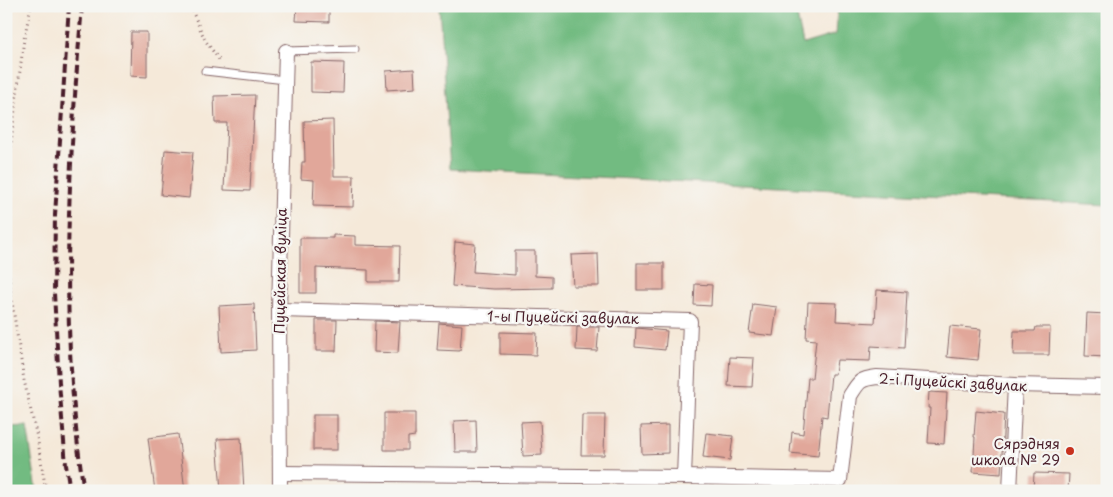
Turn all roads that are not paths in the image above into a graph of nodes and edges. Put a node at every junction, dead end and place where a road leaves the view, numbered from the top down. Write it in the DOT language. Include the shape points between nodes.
graph roads {
  1 [pos="356,49"];
  2 [pos="286,51"];
  3 [pos="205,71"];
  4 [pos="285,80"];
  5 [pos="279,310"];
  6 [pos="1015,385"];
  7 [pos="1107,386"];
  8 [pos="281,474"];
  9 [pos="684,477"];
  10 [pos="839,485"];
  11 [pos="280,491"];
  12 [pos="1010,491"];
  1 -- 2 [label="lane"];
  2 -- 4 [label="street, Пуцейская вуліца"];
  3 -- 4 [label="lane"];
  4 -- 5 [label="street, Пуцейская вуліца"];
  5 -- 8 [label="street, Пуцейская вуліца"];
  5 -- 9 [label="street, 1-ы Пуцейскі завулак" via="690,320"];
  6 -- 7 [label="street, 2-і Пуцейскі завулак"];
  6 -- 10 [label="street, 2-і Пуцейскі завулак" via="877,376 865,378 850,396"];
  6 -- 12 [label="street"];
  8 -- 9 [label="street, 2-і Пуцейскі завулак"];
  8 -- 11 [label="street, Пуцейская вуліца"];
  9 -- 10 [label="street, 2-і Пуцейскі завулак"];
}
